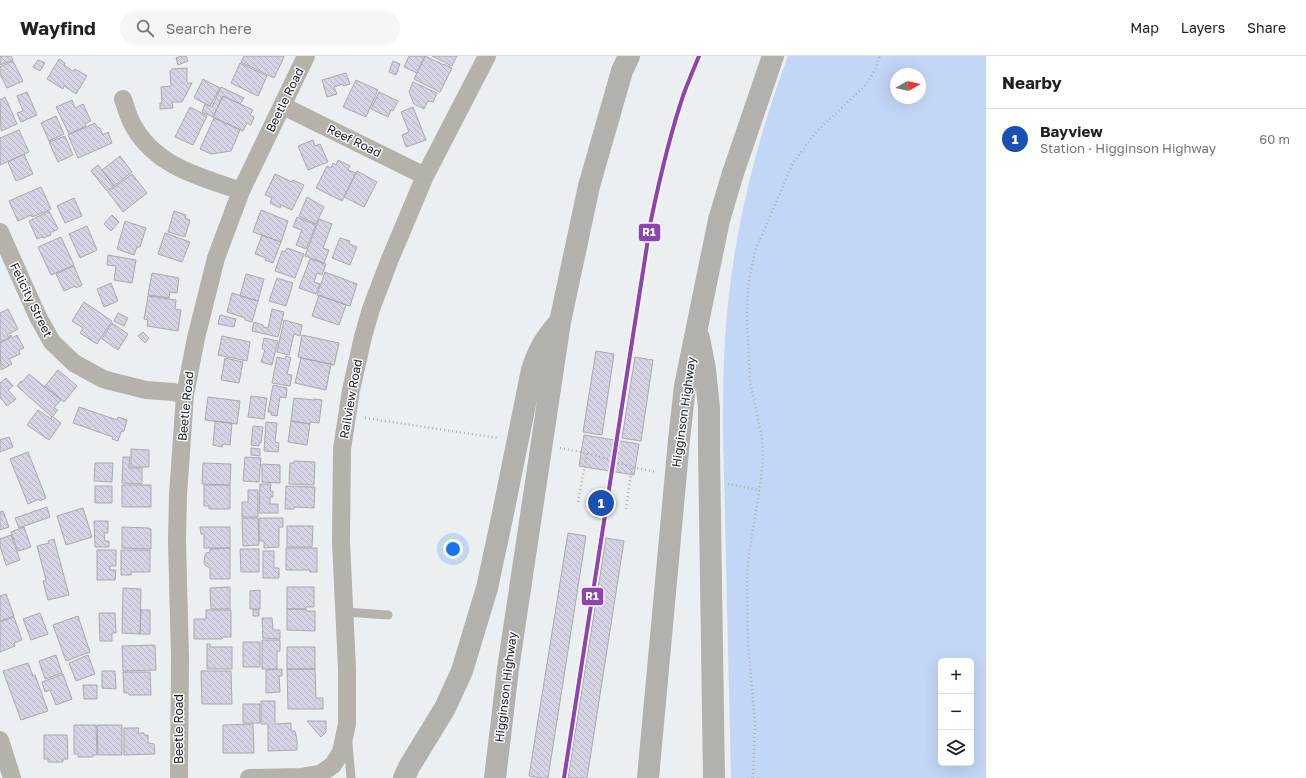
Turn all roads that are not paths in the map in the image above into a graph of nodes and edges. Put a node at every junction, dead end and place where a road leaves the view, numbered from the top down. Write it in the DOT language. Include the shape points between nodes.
graph roads {
  1 [pos="306,56"];
  2 [pos="487,56"];
  3 [pos="629,56"];
  4 [pos="773,56"];
  5 [pos="123,99"];
  6 [pos="283,106"];
  7 [pos="425,176"];
  8 [pos="241,191"];
  9 [pos="0,232"];
  10 [pos="560,322"];
  11 [pos="697,327"];
  12 [pos="185,395"];
  13 [pos="345,612"];
  14 [pos="388,615"];
  15 [pos="347,724"];
  16 [pos="0,740"];
  17 [pos="12,778"];
  18 [pos="179,778"];
  19 [pos="249,778"];
  20 [pos="351,778"];
  21 [pos="404,778"];
  22 [pos="495,778"];
  23 [pos="648,778"];
  24 [pos="714,778"];
  1 -- 6 [label="street, Beetle Road"];
  2 -- 7 [label="street, Railview Road"];
  3 -- 10 [label="highway, Higginson Highway" via="589,186"];
  4 -- 11 [label="highway, Higginson Highway" via="719,220"];
  5 -- 8 [label="street" via="133,127 147,146 163,160 190,174"];
  6 -- 7 [label="street, Reef Road"];
  6 -- 8 [label="street, Beetle Road"];
  7 -- 13 [label="street, Railview Road" via="371,309 347,416 342,449 341,542"];
  8 -- 12 [label="street, Beetle Road" via="216,258"];
  9 -- 12 [label="street, Felicity Street" via="52,342 74,363 110,382"];
  10 -- 21 [label="highway" via="546,338 532,370 487,588 462,671 445,708"];
  10 -- 22 [label="highway, Higginson Highway" via="509,661"];
  11 -- 23 [label="highway, Higginson Highway" via="685,386 679,440"];
  11 -- 24 [label="highway" via="709,408"];
  12 -- 18 [label="street, Beetle Road" via="177,541 180,658"];
  13 -- 14 [label="lane"];
  13 -- 15 [label="street, Railview Road"];
  15 -- 19 [label="street, Railview Road" via="341,752 333,765 320,774"];
  15 -- 20 [label="lane"];
  16 -- 17 [label="street"];
}
